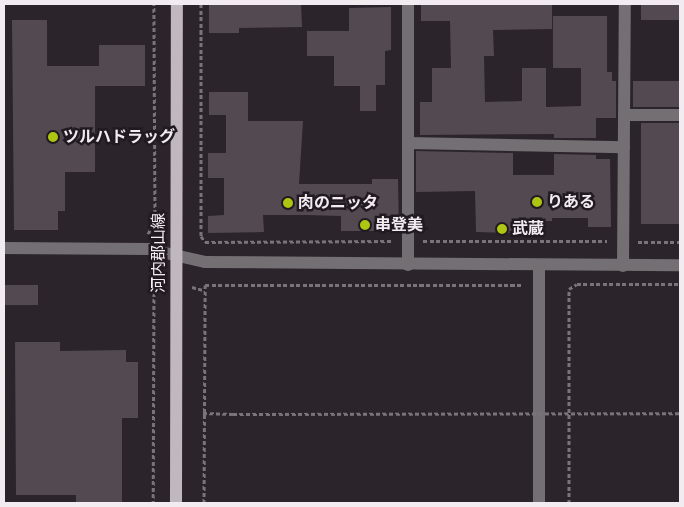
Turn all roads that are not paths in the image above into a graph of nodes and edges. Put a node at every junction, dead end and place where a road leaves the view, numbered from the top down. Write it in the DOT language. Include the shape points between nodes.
graph roads {
  1 [pos="177,4"];
  2 [pos="408,4"];
  3 [pos="625,4"];
  4 [pos="624,115"];
  5 [pos="680,115"];
  6 [pos="408,143"];
  7 [pos="624,147"];
  8 [pos="4,248"];
  9 [pos="176,254"];
  10 [pos="408,265"];
  11 [pos="680,265"];
  12 [pos="539,266"];
  13 [pos="623,266"];
  14 [pos="176,503"];
  15 [pos="539,503"];
  1 -- 9 [label="main road, 河内郡山線"];
  2 -- 6 [label="street"];
  3 -- 4 [label="street"];
  4 -- 5 [label="street"];
  4 -- 7 [label="street"];
  6 -- 7 [label="street"];
  6 -- 10 [label="street"];
  7 -- 13 [label="street"];
  8 -- 9 [label="street" via="148,250"];
  9 -- 10 [label="street" via="205,262"];
  9 -- 14 [label="main road, 河内郡山線"];
  10 -- 12 [label="street"];
  11 -- 13 [label="street"];
  12 -- 13 [label="street"];
  12 -- 15 [label="street" via="534,414"];
}
